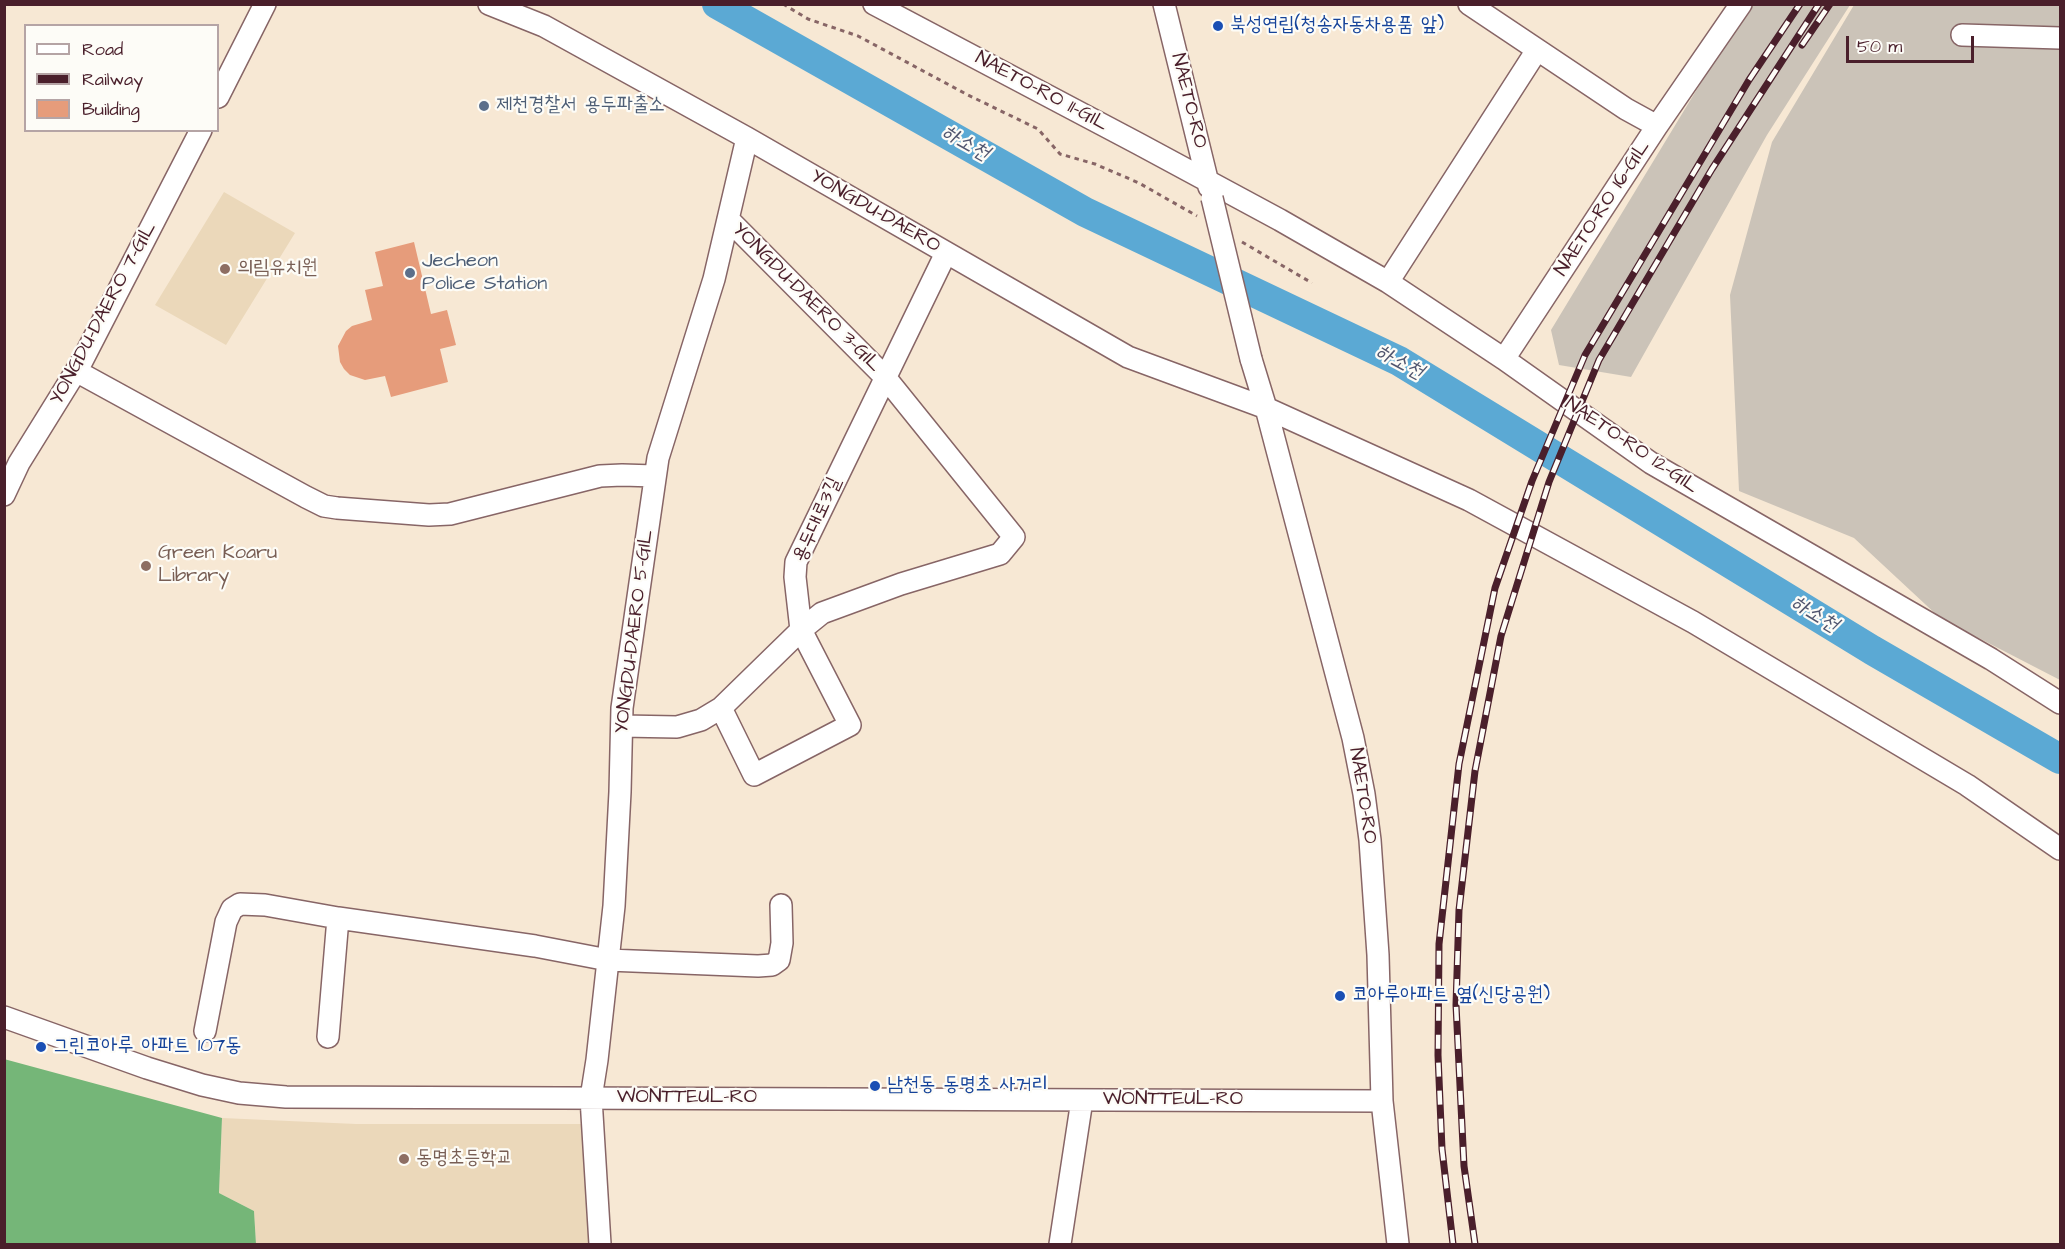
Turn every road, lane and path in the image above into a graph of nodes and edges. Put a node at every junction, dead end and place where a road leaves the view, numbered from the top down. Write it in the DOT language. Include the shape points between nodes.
graph roads {
  1 [pos="265,4"];
  2 [pos="489,4"];
  3 [pos="783,4"];
  4 [pos="874,4"];
  5 [pos="1164,4"];
  6 [pos="1741,4"];
  7 [pos="1472,5"];
  8 [pos="1962,35"];
  9 [pos="2061,38"];
  10 [pos="1537,50"];
  11 [pos="219,96"];
  12 [pos="1657,126"];
  13 [pos="200,132"];
  14 [pos="747,138"];
  15 [pos="1209,189"];
  16 [pos="1200,218"];
  17 [pos="728,219"];
  18 [pos="1241,242"];
  19 [pos="946,253"];
  20 [pos="1388,282"];
  21 [pos="1312,283"];
  22 [pos="1504,359"];
  23 [pos="76,371"];
  24 [pos="885,377"];
  25 [pos="1266,408"];
  26 [pos="12,463"];
  27 [pos="655,476"];
  28 [pos="4,495"];
  29 [pos="801,630"];
  30 [pos="2061,704"];
  31 [pos="721,708"];
  32 [pos="622,726"];
  33 [pos="2061,849"];
  34 [pos="781,905"];
  35 [pos="338,918"];
  36 [pos="608,960"];
  37 [pos="4,1017"];
  38 [pos="205,1031"];
  39 [pos="328,1037"];
  40 [pos="591,1098"];
  41 [pos="1082,1100"];
  42 [pos="1382,1101"];
  43 [pos="600,1245"];
  44 [pos="1060,1245"];
  45 [pos="1398,1245"];
  1 -- 11 [label="street"];
  2 -- 14 [label="street, YONGDU-DAERO" via="544,26"];
  3 -- 16 [label="path" via="808,19 858,36 1038,129 1060,154 1139,183"];
  4 -- 15 [label="street, NAETO-RO 11-GIL"];
  5 -- 15 [label="street, NAETO-RO"];
  6 -- 12 [label="street"];
  7 -- 10 [label="street, NAETO-RO 16-GIL"];
  8 -- 9 [label="street"];
  10 -- 12 [label="street, NAETO-RO 16-GIL"];
  10 -- 20 [label="street"];
  12 -- 22 [label="street, NAETO-RO 16-GIL"];
  13 -- 23 [label="street, YONGDU-DAERO 7-GIL"];
  14 -- 17 [label="street, YONGDU-DAERO 5-GIL"];
  14 -- 19 [label="street, YONGDU-DAERO"];
  15 -- 20 [label="street, NAETO-RO 12-GIL"];
  15 -- 25 [label="street, NAETO-RO, bridge"];
  17 -- 24 [label="street, YONGDU-DAERO 3-GIL"];
  17 -- 27 [label="street, YONGDU-DAERO 5-GIL"];
  18 -- 21 [label="path"];
  19 -- 24 [label="street, 용두대로3길"];
  19 -- 25 [label="street, YONGDU-DAERO" via="1128,357"];
  20 -- 22 [label="street, NAETO-RO 12-GIL"];
  22 -- 30 [label="street, NAETO-RO 12-GIL" via="1651,463 1991,659"];
  23 -- 26 [label="street, YONGDU-DAERO 7-GIL"];
  23 -- 27 [label="street" via="324,506 450,514 600,476"];
  24 -- 29 [label="street, 용두대로3길" via="796,562"];
  24 -- 29 [label="street, YONGDU-DAERO 3-GIL" via="1014,537 1000,554 822,613"];
  25 -- 33 [label="street, YONGDU-DAERO" via="1469,500 1693,622 1967,785"];
  25 -- 42 [label="street, NAETO-RO" via="1353,738 1364,794 1378,955"];
  26 -- 28 [label="street, YONGDU-DAERO 7-GIL"];
  27 -- 32 [label="street, YONGDU-DAERO 5-GIL"];
  29 -- 31 [label="street"];
  29 -- 31 [label="street, 용두대로3길" via="850,725 754,775"];
  31 -- 32 [label="street" via="702,720 677,727"];
  32 -- 36 [label="street, YONGDU-DAERO 5-GIL"];
  34 -- 36 [label="street" via="782,943 779,960 772,965"];
  35 -- 36 [label="street"];
  35 -- 38 [label="street" via="266,905 240,904 232,909 226,922"];
  35 -- 39 [label="street"];
  36 -- 40 [label="street, YONGDU-DAERO 5-GIL"];
  37 -- 40 [label="street, WONTTEUL-RO" via="147,1068 239,1093 323,1098"];
  40 -- 41 [label="street, WONTTEUL-RO"];
  40 -- 43 [label="street, YONGDU-DAERO 5-GIL"];
  41 -- 42 [label="street, WONTTEUL-RO"];
  41 -- 44 [label="street"];
  42 -- 45 [label="street, NAETO-RO"];
}
